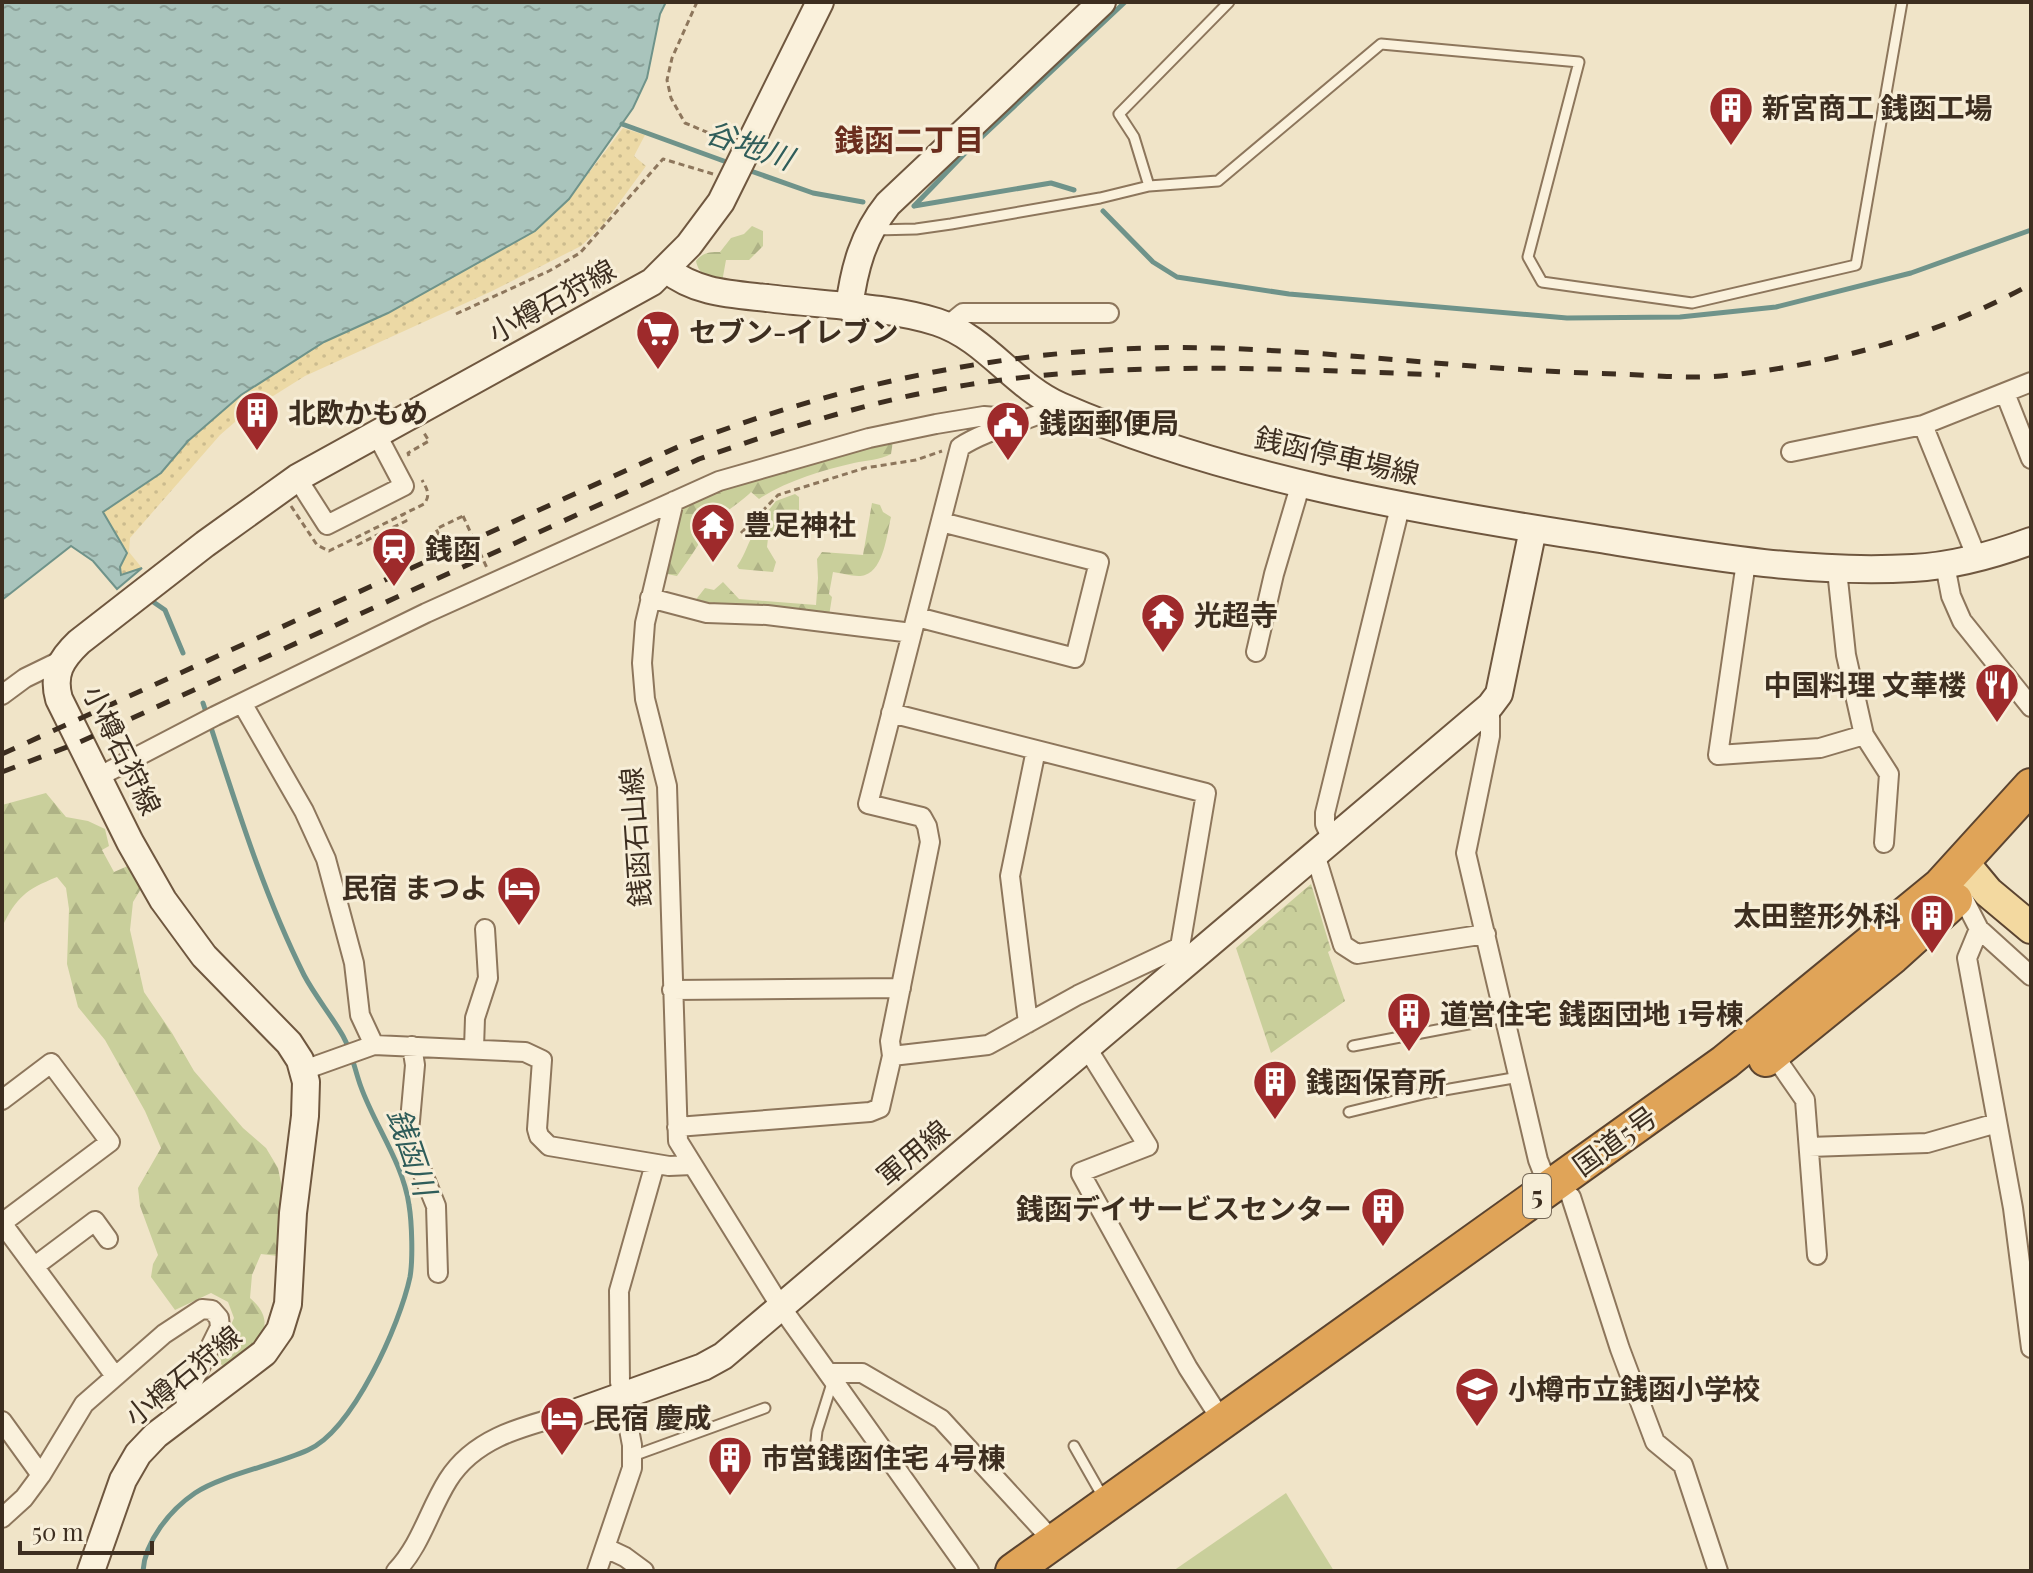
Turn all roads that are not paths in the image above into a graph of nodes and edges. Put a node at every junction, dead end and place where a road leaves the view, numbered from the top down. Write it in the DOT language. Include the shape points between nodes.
graph roads {
  1 [pos="820,2"];
  2 [pos="1102,2"];
  3 [pos="1229,2"];
  4 [pos="1902,2"];
  5 [pos="1149,186"];
  6 [pos="871,230"];
  7 [pos="666,269"];
  8 [pos="849,308"];
  9 [pos="1109,313"];
  10 [pos="947,326"];
  11 [pos="2031,382"];
  12 [pos="2005,393"];
  13 [pos="1058,406"];
  14 [pos="1011,425"];
  15 [pos="1923,425"];
  16 [pos="376,433"];
  17 [pos="1791,452"];
  18 [pos="2031,459"];
  19 [pos="297,478"];
  20 [pos="1301,483"];
  21 [pos="674,501"];
  22 [pos="1401,503"];
  23 [pos="941,522"];
  24 [pos="1533,529"];
  25 [pos="2031,541"];
  26 [pos="1977,558"];
  27 [pos="1746,562"];
  28 [pos="1945,565"];
  29 [pos="1837,570"];
  30 [pos="650,598"];
  31 [pos="914,625"];
  32 [pos="1256,652"];
  33 [pos="62,660"];
  34 [pos="2,695"];
  35 [pos="242,703"];
  36 [pos="1490,706"];
  37 [pos="2031,707"];
  38 [pos="891,713"];
  39 [pos="1864,735"];
  40 [pos="1036,750"];
  41 [pos="98,777"];
  42 [pos="2031,786"];
  43 [pos="2031,817"];
  44 [pos="1884,843"];
  45 [pos="1324,847"];
  46 [pos="1962,877"];
  47 [pos="2031,928"];
  48 [pos="485,929"];
  49 [pos="1979,929"];
  50 [pos="1486,934"];
  51 [pos="1186,953"];
  52 [pos="2006,956"];
  53 [pos="2031,976"];
  54 [pos="901,988"];
  55 [pos="672,990"];
  56 [pos="1505,1017"];
  57 [pos="1028,1023"];
  58 [pos="371,1045"];
  59 [pos="412,1046"];
  60 [pos="1353,1046"];
  61 [pos="474,1048"];
  62 [pos="1087,1048"];
  63 [pos="1773,1054"];
  64 [pos="892,1056"];
  65 [pos="304,1070"];
  66 [pos="1519,1077"];
  67 [pos="2,1100"];
  68 [pos="1349,1112"];
  69 [pos="1997,1123"];
  70 [pos="677,1127"];
  71 [pos="1809,1147"];
  72 [pos="655,1164"];
  73 [pos="692,1165"];
  74 [pos="1560,1192"];
  75 [pos="108,1239"];
  76 [pos="1817,1255"];
  77 [pos="35,1266"];
  78 [pos="438,1273"];
  79 [pos="781,1307"];
  80 [pos="2031,1348"];
  81 [pos="115,1376"];
  82 [pos="831,1376"];
  83 [pos="621,1396"];
  84 [pos="765,1408"];
  85 [pos="188,1410"];
  86 [pos="580,1411"];
  87 [pos="2,1421"];
  88 [pos="1222,1421"];
  89 [pos="1074,1446"];
  90 [pos="633,1456"];
  91 [pos="814,1458"];
  92 [pos="41,1475"];
  93 [pos="1107,1503"];
  94 [pos="2,1518"];
  95 [pos="606,1548"];
  96 [pos="1051,1556"];
  97 [pos="1715,1570"];
  98 [pos="91,1571"];
  99 [pos="396,1571"];
  100 [pos="597,1571"];
  101 [pos="644,1571"];
  102 [pos="969,1571"];
  103 [pos="1013,1571"];
  1 -- 7 [label="main road, 小樽石狩線" via="738,146 712,217"];
  2 -- 6 [label="main road" via="898,193"];
  3 -- 5 [label="lane" via="1119,114 1134,137"];
  4 -- 5 [label="lane" via="1856,265 1692,303 1542,282 1528,257 1579,62 1381,44 1218,181"];
  5 -- 6 [label="lane" via="951,224"];
  6 -- 8 [label="main road" via="855,271"];
  7 -- 8 [label="main road, 銭函停車場線" via="679,280 712,292"];
  7 -- 16 [label="main road, 小樽石狩線" via="638,291"];
  8 -- 10 [label="main road, 銭函停車場線"];
  9 -- 10 [label="street" via="963,313"];
  10 -- 13 [label="main road, 銭函停車場線"];
  11 -- 12 [label="street"];
  12 -- 15 [label="street"];
  12 -- 18 [label="street"];
  13 -- 14 [label="street"];
  13 -- 20 [label="main road, 銭函停車場線" via="1168,446"];
  14 -- 21 [label="street" via="984,416 869,438 719,481"];
  14 -- 23 [label="street" via="960,447"];
  15 -- 17 [label="street"];
  15 -- 26 [label="street"];
  16 -- 19 [label="main road, 小樽石狩線"];
  16 -- 19 [label="street" via="404,486 327,525"];
  19 -- 33 [label="main road, 小樽石狩線" via="121,609"];
  20 -- 22 [label="main road, 銭函停車場線"];
  20 -- 32 [label="street"];
  21 -- 30 [label="street, 銭函石山線"];
  21 -- 35 [label="street"];
  22 -- 24 [label="main road, 銭函停車場線"];
  22 -- 45 [label="street" via="1325,813"];
  23 -- 31 [label="street"];
  23 -- 31 [label="street" via="1099,562 1075,658"];
  24 -- 27 [label="main road, 銭函停車場線"];
  24 -- 36 [label="main road" via="1499,694"];
  25 -- 26 [label="main road, 銭函停車場線"];
  26 -- 28 [label="main road, 銭函停車場線"];
  27 -- 29 [label="main road, 銭函停車場線"];
  27 -- 39 [label="street" via="1718,755 1820,748"];
  28 -- 29 [label="main road, 銭函停車場線"];
  28 -- 37 [label="street" via="1962,621"];
  29 -- 39 [label="street" via="1846,655"];
  30 -- 31 [label="street" via="707,613"];
  30 -- 55 [label="street, 銭函石山線" via="642,679 667,786"];
  31 -- 38 [label="street"];
  33 -- 34 [label="street"];
  33 -- 41 [label="main road, 小樽石狩線" via="56,682 59,699"];
  35 -- 41 [label="street"];
  35 -- 58 [label="street" via="326,859"];
  36 -- 45 [label="main road, 軍用線"];
  36 -- 50 [label="street" via="1490,736 1466,853"];
  38 -- 40 [label="street"];
  38 -- 54 [label="street" via="868,804 922,817 930,842"];
  39 -- 44 [label="street" via="1889,774"];
  40 -- 51 [label="street" via="1206,793"];
  40 -- 57 [label="street" via="1010,876"];
  41 -- 65 [label="main road, 小樽石狩線" via="179,924 289,1043"];
  42 -- 46 [label="highway, 国道5号 / 5"];
  43 -- 46 [label="highway, 国道5号 / 5"];
  45 -- 50 [label="street" via="1343,945 1357,954"];
  45 -- 51 [label="main road, 軍用線"];
  46 -- 47 [label="main road"];
  46 -- 49 [label="street"];
  46 -- 63 [label="highway, 国道5号 / 5" via="1893,956"];
  46 -- 74 [label="highway, 国道5号 / 5"];
  47 -- 52 [label="street"];
  48 -- 61 [label="street" via="488,978 475,1018"];
  49 -- 52 [label="street"];
  49 -- 69 [label="street" via="1967,958"];
  50 -- 56 [label="street"];
  51 -- 57 [label="street" via="1078,995"];
  51 -- 62 [label="main road, 軍用線"];
  52 -- 53 [label="street"];
  54 -- 55 [label="street"];
  54 -- 64 [label="street"];
  55 -- 70 [label="street, 銭函石山線"];
  56 -- 60 [label="lane"];
  56 -- 66 [label="street"];
  57 -- 64 [label="street" via="988,1045"];
  58 -- 59 [label="street"];
  58 -- 65 [label="street"];
  59 -- 61 [label="street"];
  59 -- 78 [label="street" via="409,1132 436,1206"];
  61 -- 72 [label="street" via="525,1052 542,1060 537,1129 549,1146"];
  62 -- 79 [label="main road, 軍用線"];
  62 -- 88 [label="street" via="1148,1146 1081,1174"];
  63 -- 71 [label="street" via="1805,1100"];
  63 -- 74 [label="highway, 国道5号 / 5"];
  64 -- 70 [label="street" via="880,1108 870,1112"];
  65 -- 85 [label="main road, 小樽石狩線" via="305,1116 286,1317 264,1353"];
  66 -- 68 [label="lane"];
  66 -- 74 [label="street" via="1538,1160"];
  67 -- 77 [label="street" via="51,1063 110,1142 2,1223"];
  69 -- 71 [label="street" via="1927,1143"];
  69 -- 80 [label="street"];
  70 -- 73 [label="street, 銭函石山線" via="678,1141"];
  71 -- 76 [label="street"];
  72 -- 73 [label="street"];
  72 -- 83 [label="street" via="619,1291"];
  73 -- 79 [label="street, 銭函石山線"];
  74 -- 88 [label="highway, 国道5号 / 5"];
  74 -- 96 [label="highway, 国道5号 / 5"];
  74 -- 97 [label="street" via="1655,1442 1683,1465"];
  75 -- 77 [label="street" via="95,1221"];
  77 -- 81 [label="street"];
  79 -- 82 [label="street, 銭函石山線"];
  79 -- 83 [label="main road, 軍用線" via="714,1362"];
  81 -- 85 [label="street" via="164,1334 202,1309 212,1310 220,1327 185,1398"];
  81 -- 92 [label="street" via="84,1404"];
  82 -- 91 [label="lane"];
  82 -- 96 [label="street" via="862,1373 952,1428"];
  82 -- 102 [label="street, 銭函石山線"];
  83 -- 86 [label="main road"];
  83 -- 90 [label="street"];
  84 -- 90 [label="lane"];
  85 -- 98 [label="main road, 小樽石狩線" via="147,1443 130,1466"];
  86 -- 99 [label="street" via="508,1431 474,1450 448,1480 426,1527"];
  87 -- 92 [label="street"];
  88 -- 93 [label="highway, 国道5号 / 5"];
  89 -- 93 [label="lane"];
  90 -- 95 [label="street"];
  92 -- 94 [label="street"];
  93 -- 96 [label="highway, 国道5号 / 5"];
  95 -- 100 [label="street"];
  95 -- 101 [label="street"];
  96 -- 103 [label="highway, 国道5号 / 5"];
}
